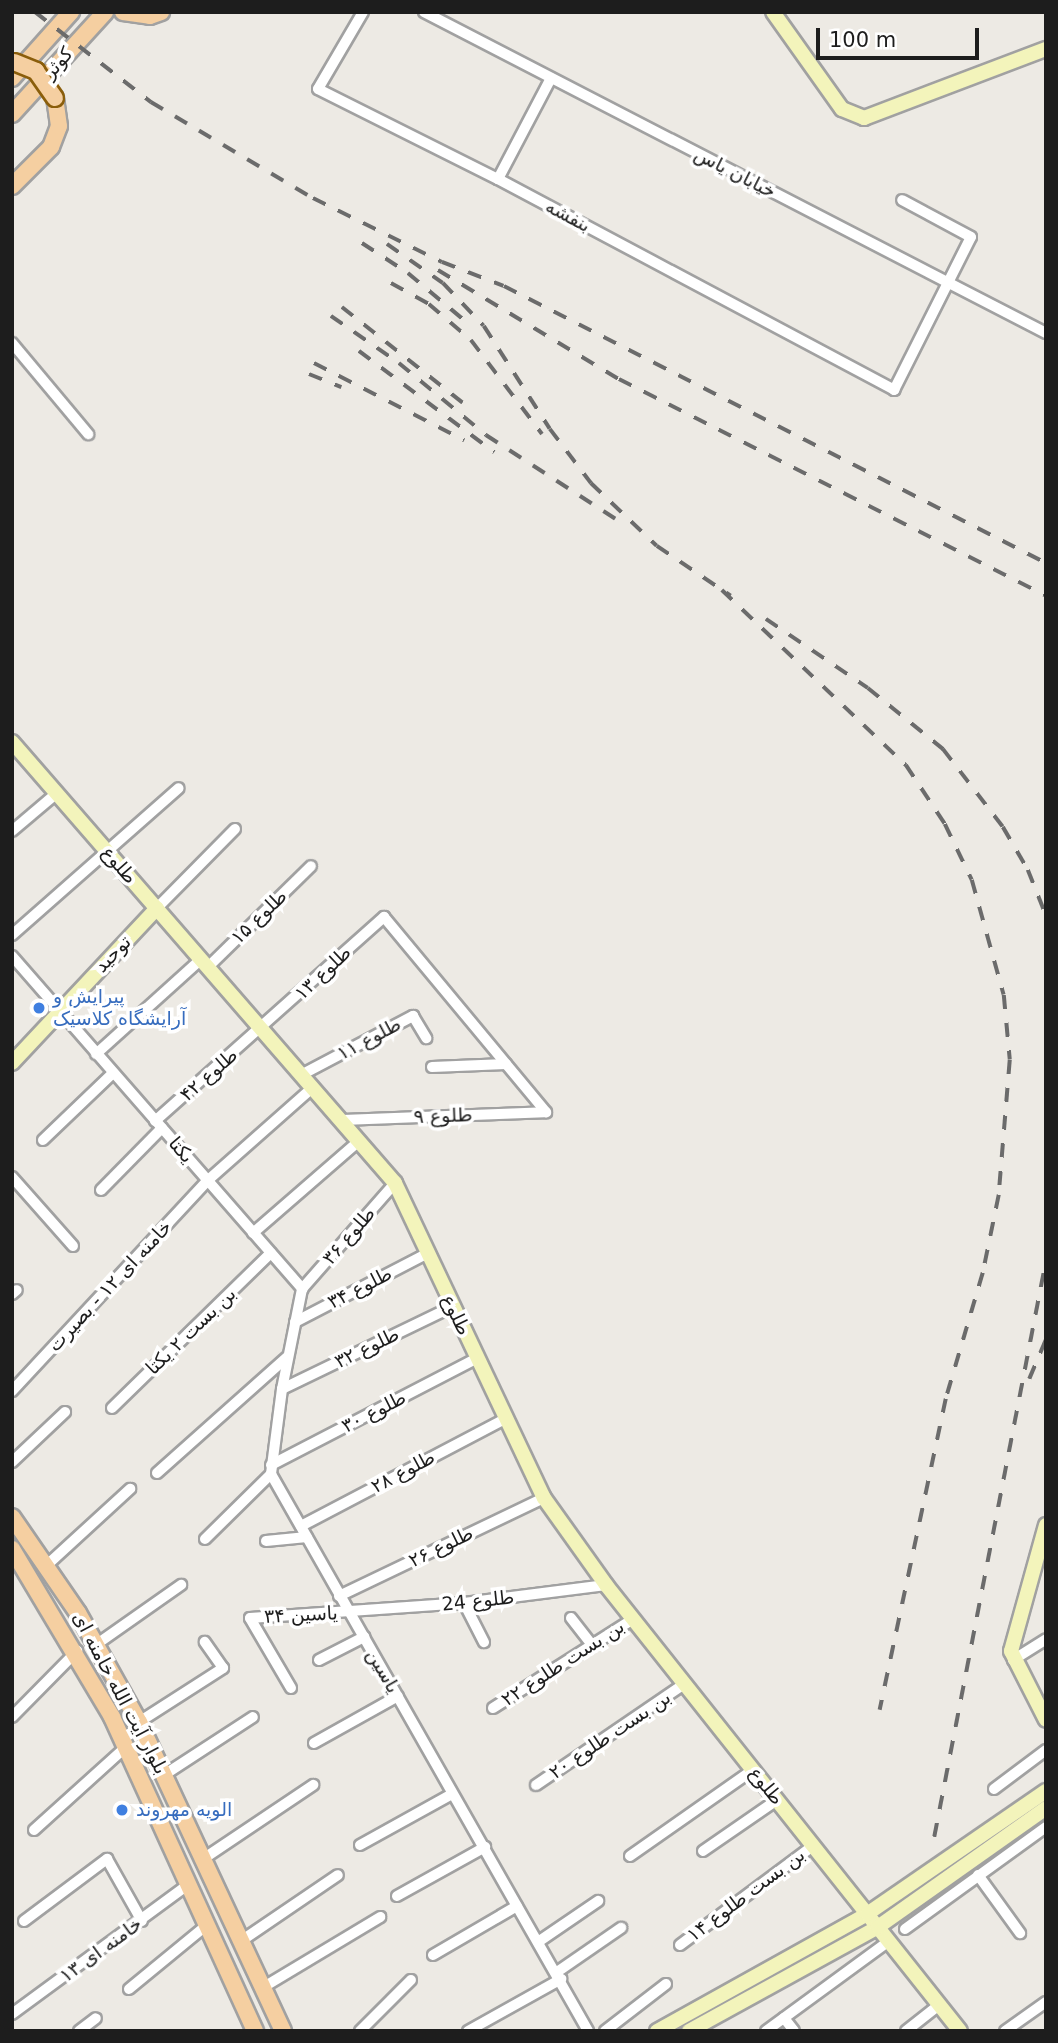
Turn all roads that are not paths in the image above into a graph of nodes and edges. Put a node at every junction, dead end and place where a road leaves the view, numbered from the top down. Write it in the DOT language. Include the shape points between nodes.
graph roads {
  1 [pos="71,12"];
  2 [pos="105,12"];
  3 [pos="160,12"];
  4 [pos="363,12"];
  5 [pos="424,12"];
  6 [pos="773,12"];
  7 [pos="126,14"];
  8 [pos="1046,49"];
  9 [pos="13,67"];
  10 [pos="551,78"];
  11 [pos="12,114"];
  12 [pos="498,179"];
  13 [pos="12,186"];
  14 [pos="902,200"];
  15 [pos="949,283"];
  16 [pos="1046,333"];
  17 [pos="12,343"];
  18 [pos="88,434"];
  19 [pos="12,742"];
  20 [pos="179,788"];
  21 [pos="57,793"];
  22 [pos="235,829"];
  23 [pos="12,831"];
  24 [pos="107,852"];
  25 [pos="311,866"];
  26 [pos="157,908"];
  27 [pos="12,935"];
  28 [pos="12,956"];
  29 [pos="204,963"];
  30 [pos="59,1011"];
  31 [pos="262,1030"];
  32 [pos="426,1038"];
  33 [pos="96,1054"];
  34 [pos="12,1063"];
  35 [pos="506,1064"];
  36 [pos="432,1067"];
  37 [pos="113,1073"];
  38 [pos="302,1075"];
  39 [pos="312,1088"];
  40 [pos="341,1120"];
  41 [pos="158,1125"];
  42 [pos="43,1140"];
  43 [pos="359,1141"];
  44 [pos="12,1177"];
  45 [pos="208,1181"];
  46 [pos="395,1183"];
  47 [pos="101,1190"];
  48 [pos="253,1233"];
  49 [pos="73,1245"];
  50 [pos="271,1253"];
  51 [pos="426,1254"];
  52 [pos="302,1289"];
  53 [pos="452,1307"];
  54 [pos="295,1322"];
  55 [pos="287,1357"];
  56 [pos="477,1358"];
  57 [pos="282,1389"];
  58 [pos="12,1391"];
  59 [pos="112,1408"];
  60 [pos="65,1412"];
  61 [pos="505,1419"];
  62 [pos="12,1462"];
  63 [pos="271,1470"];
  64 [pos="157,1474"];
  65 [pos="130,1489"];
  66 [pos="544,1498"];
  67 [pos="12,1517"];
  68 [pos="1046,1525"];
  69 [pos="300,1526"];
  70 [pos="307,1537"];
  71 [pos="205,1539"];
  72 [pos="266,1541"];
  73 [pos="12,1549"];
  74 [pos="1041,1551"];
  75 [pos="47,1565"];
  76 [pos="181,1585"];
  77 [pos="606,1585"];
  78 [pos="339,1596"];
  79 [pos="464,1603"];
  80 [pos="349,1612"];
  81 [pos="571,1618"];
  82 [pos="633,1619"];
  83 [pos="364,1637"];
  84 [pos="1046,1639"];
  85 [pos="205,1642"];
  86 [pos="484,1642"];
  87 [pos="97,1644"];
  88 [pos="591,1644"];
  89 [pos="77,1651"];
  90 [pos="319,1660"];
  91 [pos="1013,1660"];
  92 [pos="684,1684"];
  93 [pos="290,1688"];
  94 [pos="398,1696"];
  95 [pos="493,1708"];
  96 [pos="12,1717"];
  97 [pos="253,1717"];
  98 [pos="1046,1720"];
  99 [pos="139,1722"];
  100 [pos="314,1743"];
  101 [pos="126,1747"];
  102 [pos="1046,1750"];
  103 [pos="753,1770"];
  104 [pos="164,1775"];
  105 [pos="313,1785"];
  106 [pos="536,1785"];
  107 [pos="994,1789"];
  108 [pos="1046,1791"];
  109 [pos="452,1794"];
  110 [pos="777,1800"];
  111 [pos="1046,1808"];
  112 [pos="1030,1819"];
  113 [pos="1042,1829"];
  114 [pos="34,1830"];
  115 [pos="360,1845"];
  116 [pos="813,1846"];
  117 [pos="485,1847"];
  118 [pos="704,1851"];
  119 [pos="630,1856"];
  120 [pos="203,1859"];
  121 [pos="338,1875"];
  122 [pos="978,1875"];
  123 [pos="189,1884"];
  124 [pos="397,1896"];
  125 [pos="922,1896"];
  126 [pos="598,1901"];
  127 [pos="517,1906"];
  128 [pos="932,1909"];
  129 [pos="867,1914"];
  130 [pos="380,1917"];
  131 [pos="24,1921"];
  132 [pos="142,1921"];
  133 [pos="208,1924"];
  134 [pos="877,1927"];
  135 [pos="621,1928"];
  136 [pos="905,1929"];
  137 [pos="1020,1933"];
  138 [pos="241,1941"];
  139 [pos="889,1941"];
  140 [pos="538,1942"];
  141 [pos="680,1945"];
  142 [pos="433,1955"];
  143 [pos="250,1962"];
  144 [pos="230,1973"];
  145 [pos="559,1976"];
  146 [pos="411,1980"];
  147 [pos="666,1984"];
  148 [pos="262,1988"];
  149 [pos="129,1989"];
  150 [pos="1046,2002"];
  151 [pos="939,2005"];
  152 [pos="12,2014"];
  153 [pos="96,2018"];
  154 [pos="784,2018"];
  155 [pos="79,2031"];
  156 [pos="255,2031"];
  157 [pos="283,2031"];
  158 [pos="360,2031"];
  159 [pos="468,2031"];
  160 [pos="588,2031"];
  161 [pos="605,2031"];
  162 [pos="657,2031"];
  163 [pos="689,2031"];
  164 [pos="766,2031"];
  165 [pos="794,2031"];
  166 [pos="906,2031"];
  167 [pos="960,2031"];
  168 [pos="1005,2031"];
  1 -- 9 [label="main road, کوثر"];
  2 -- 11 [label="main road, کوثر"];
  3 -- 7 [label="main road"];
  4 -- 12 [label="street, بنفشه" via="318,89"];
  5 -- 10 [label="street, خیابان یاس"];
  6 -- 8 [label="street" via="842,109 864,118"];
  9 -- 13 [label="main road, bridge" via="36,71 55,98 59,125 51,147"];
  10 -- 12 [label="street"];
  10 -- 15 [label="street, خیابان یاس"];
  12 -- 15 [label="street, بنفشه" via="894,390"];
  14 -- 15 [label="street" via="971,237"];
  15 -- 16 [label="street, خیابان یاس"];
  17 -- 18 [label="street"];
  19 -- 21 [label="street, طلوع"];
  20 -- 24 [label="street"];
  21 -- 23 [label="street"];
  21 -- 24 [label="street, طلوع"];
  22 -- 26 [label="street"];
  24 -- 26 [label="street, طلوع"];
  24 -- 27 [label="street"];
  25 -- 29 [label="street, طلوع ۱۵"];
  26 -- 29 [label="street, طلوع"];
  26 -- 30 [label="street, توحید"];
  28 -- 30 [label="street"];
  29 -- 31 [label="street, طلوع"];
  29 -- 33 [label="street, طلوع ۱۵"];
  30 -- 33 [label="street, یکتا"];
  30 -- 34 [label="street, توحید"];
  31 -- 35 [label="street, طلوع ۱۳" via="384,917"];
  31 -- 38 [label="street, طلوع"];
  31 -- 41 [label="street, طلوع ۴۲"];
  32 -- 38 [label="street, طلوع ۱۱" via="413,1016"];
  33 -- 37 [label="street, یکتا"];
  35 -- 36 [label="street"];
  35 -- 40 [label="street, طلوع ۹" via="546,1112"];
  37 -- 41 [label="street, یکتا"];
  37 -- 42 [label="street"];
  38 -- 39 [label="street, طلوع"];
  39 -- 40 [label="street, طلوع"];
  39 -- 45 [label="street, خامنه ای ۱۲ - بصیرت"];
  40 -- 43 [label="street, طلوع"];
  41 -- 45 [label="street, یکتا"];
  41 -- 47 [label="street, طلوع ۴۲"];
  43 -- 46 [label="street, طلوع"];
  43 -- 48 [label="street"];
  44 -- 49 [label="street"];
  45 -- 48 [label="street, یکتا"];
  45 -- 58 [label="street, خامنه ای ۱۲ - بصیرت"];
  46 -- 51 [label="street, طلوع"];
  46 -- 52 [label="street, طلوع ۳۶"];
  48 -- 50 [label="street, یکتا"];
  50 -- 52 [label="street, یکتا"];
  50 -- 59 [label="street, بن بست ۲ یکتا"];
  51 -- 53 [label="street, طلوع"];
  51 -- 54 [label="street, طلوع ۳۴"];
  52 -- 54 [label="street"];
  53 -- 56 [label="street, طلوع"];
  53 -- 57 [label="street, طلوع ۳۲"];
  54 -- 55 [label="street"];
  55 -- 57 [label="street"];
  55 -- 64 [label="street"];
  56 -- 61 [label="street, طلوع"];
  56 -- 63 [label="street, طلوع ۳۰"];
  57 -- 63 [label="street"];
  60 -- 62 [label="street"];
  61 -- 66 [label="street, طلوع"];
  61 -- 69 [label="street, طلوع ۲۸"];
  63 -- 69 [label="street, یاسین"];
  63 -- 71 [label="street, طلوع ۳۰"];
  65 -- 75 [label="street"];
  66 -- 77 [label="street, طلوع"];
  66 -- 78 [label="street, طلوع ۲۶"];
  67 -- 75 [label="main road, بلوار آیت الله خامنه ای"];
  68 -- 74 [label="street"];
  69 -- 70 [label="street, یاسین"];
  70 -- 72 [label="street"];
  70 -- 78 [label="street, یاسین"];
  73 -- 89 [label="main road, بلوار آیت الله خامنه ای"];
  74 -- 91 [label="street" via="1012,1640"];
  75 -- 87 [label="main road, بلوار آیت الله خامنه ای"];
  76 -- 87 [label="street"];
  77 -- 79 [label="street, طلوع 24"];
  77 -- 82 [label="street, طلوع"];
  78 -- 80 [label="street, یاسین"];
  79 -- 80 [label="street, طلوع 24"];
  79 -- 86 [label="street"];
  80 -- 83 [label="street, یاسین"];
  80 -- 93 [label="street, یاسین ۳۴" via="250,1618"];
  81 -- 88 [label="street"];
  82 -- 88 [label="street, بن بست طلوع ۲۲"];
  82 -- 92 [label="street, طلوع"];
  83 -- 90 [label="street"];
  83 -- 94 [label="street, یاسین"];
  84 -- 91 [label="street"];
  85 -- 99 [label="street" via="223,1668"];
  87 -- 99 [label="main road, بلوار آیت الله خامنه ای"];
  88 -- 95 [label="street, بن بست طلوع ۲۲"];
  89 -- 96 [label="street"];
  89 -- 101 [label="main road, بلوار آیت الله خامنه ای"];
  91 -- 98 [label="street"];
  92 -- 103 [label="street, طلوع"];
  92 -- 106 [label="street, بن بست طلوع ۲۰"];
  94 -- 100 [label="street"];
  94 -- 109 [label="street, یاسین"];
  97 -- 104 [label="street"];
  99 -- 104 [label="main road, بلوار آیت الله خامنه ای"];
  101 -- 114 [label="street"];
  101 -- 123 [label="main road, بلوار آیت الله خامنه ای"];
  102 -- 107 [label="street"];
  103 -- 110 [label="street, طلوع"];
  103 -- 119 [label="street"];
  104 -- 120 [label="main road, بلوار آیت الله خامنه ای"];
  105 -- 120 [label="street"];
  108 -- 129 [label="street"];
  109 -- 115 [label="street"];
  109 -- 117 [label="street, یاسین"];
  110 -- 116 [label="street, طلوع"];
  110 -- 118 [label="street"];
  111 -- 112 [label="street"];
  112 -- 113 [label="street"];
  112 -- 125 [label="street"];
  113 -- 122 [label="street"];
  116 -- 129 [label="street, طلوع"];
  116 -- 141 [label="street, بن بست طلوع ۱۴"];
  117 -- 124 [label="street"];
  117 -- 127 [label="street, یاسین"];
  120 -- 138 [label="main road, بلوار آیت الله خامنه ای"];
  121 -- 138 [label="street"];
  122 -- 128 [label="street"];
  122 -- 137 [label="street"];
  123 -- 132 [label="street, خامنه ای ۱۳"];
  123 -- 133 [label="main road, بلوار آیت الله خامنه ای"];
  125 -- 128 [label="street"];
  125 -- 134 [label="street"];
  126 -- 140 [label="street"];
  127 -- 140 [label="street, یاسین"];
  127 -- 142 [label="street"];
  128 -- 136 [label="street"];
  129 -- 134 [label="street, طلوع"];
  129 -- 162 [label="street"];
  130 -- 148 [label="street"];
  131 -- 132 [label="street" via="107,1859"];
  132 -- 152 [label="street, خامنه ای ۱۳"];
  133 -- 144 [label="main road, بلوار آیت الله خامنه ای"];
  133 -- 149 [label="street"];
  134 -- 139 [label="street"];
  134 -- 163 [label="street"];
  135 -- 145 [label="street"];
  138 -- 143 [label="main road, بلوار آیت الله خامنه ای"];
  139 -- 151 [label="street"];
  139 -- 154 [label="street"];
  140 -- 145 [label="street, یاسین"];
  143 -- 144 [label="main road"];
  143 -- 148 [label="main road, بلوار آیت الله خامنه ای"];
  144 -- 156 [label="main road, بلوار آیت الله خامنه ای"];
  145 -- 159 [label="street"];
  145 -- 160 [label="street, یاسین"];
  146 -- 158 [label="street"];
  147 -- 161 [label="street"];
  148 -- 157 [label="main road, بلوار آیت الله خامنه ای"];
  150 -- 168 [label="street"];
  151 -- 166 [label="street"];
  151 -- 167 [label="street"];
  153 -- 155 [label="street"];
  154 -- 164 [label="street"];
  154 -- 165 [label="street"];
}
